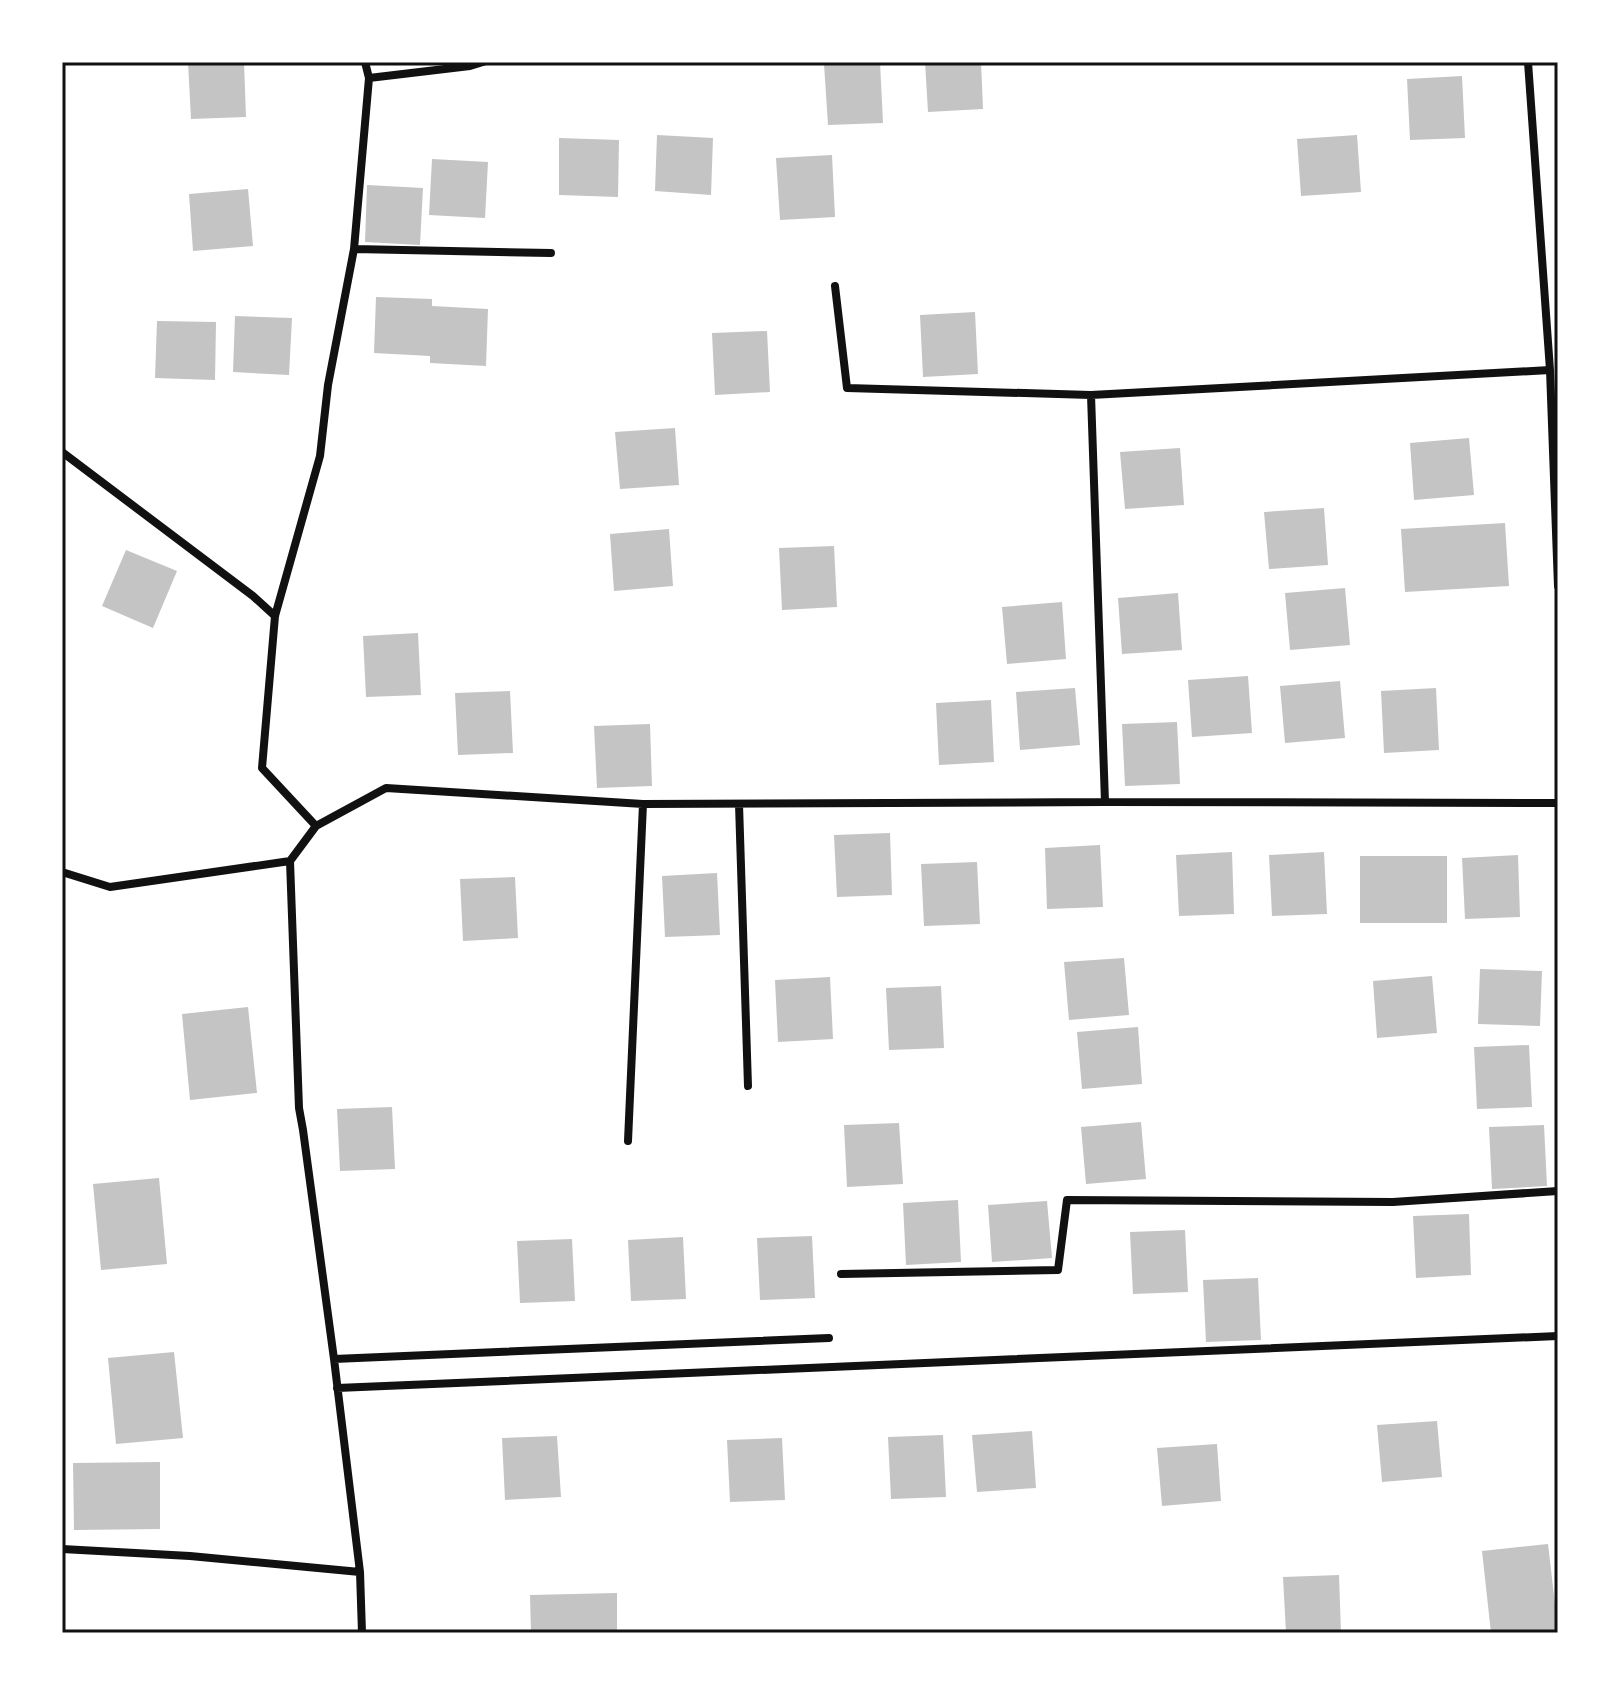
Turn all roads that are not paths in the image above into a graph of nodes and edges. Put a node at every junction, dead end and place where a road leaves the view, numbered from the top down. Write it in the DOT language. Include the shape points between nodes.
graph roads {
  1 [pos="365,62"];
  2 [pos="483,62"];
  3 [pos="1528,62"];
  4 [pos="369,78"];
  5 [pos="354,249"];
  6 [pos="551,253"];
  7 [pos="835,286"];
  8 [pos="1550,370"];
  9 [pos="1091,395"];
  10 [pos="1555,434"];
  11 [pos="62,452"];
  12 [pos="1558,586"];
  13 [pos="275,616"];
  14 [pos="1105,802"];
  15 [pos="1558,803"];
  16 [pos="643,804"];
  17 [pos="739,804"];
  18 [pos="316,826"];
  19 [pos="290,861"];
  20 [pos="62,872"];
  21 [pos="748,1086"];
  22 [pos="628,1141"];
  23 [pos="1558,1191"];
  24 [pos="841,1274"];
  25 [pos="1558,1336"];
  26 [pos="829,1338"];
  27 [pos="334,1359"];
  28 [pos="337,1388"];
  29 [pos="62,1549"];
  30 [pos="360,1572"];
  31 [pos="362,1633"];
  1 -- 4 [label="street"];
  2 -- 4 [label="street"];
  3 -- 8 [label="street"];
  4 -- 5 [label="street"];
  5 -- 6 [label="street"];
  5 -- 13 [label="street" via="320,456"];
  7 -- 9 [label="street" via="847,388"];
  8 -- 9 [label="street"];
  8 -- 10 [label="street"];
  9 -- 14 [label="street"];
  10 -- 12 [label="street"];
  11 -- 13 [label="street"];
  13 -- 18 [label="street" via="262,768"];
  14 -- 15 [label="street"];
  14 -- 17 [label="street"];
  16 -- 17 [label="street"];
  16 -- 18 [label="street" via="386,788"];
  16 -- 22 [label="street"];
  17 -- 21 [label="street"];
  18 -- 19 [label="street"];
  19 -- 20 [label="street" via="110,887"];
  19 -- 27 [label="street" via="299,1108"];
  23 -- 24 [label="street" via="1393,1202 1067,1200 1058,1270"];
  25 -- 28 [label="street"];
  26 -- 27 [label="street"];
  27 -- 28 [label="street"];
  28 -- 30 [label="street"];
  29 -- 30 [label="street"];
  30 -- 31 [label="street"];
}
